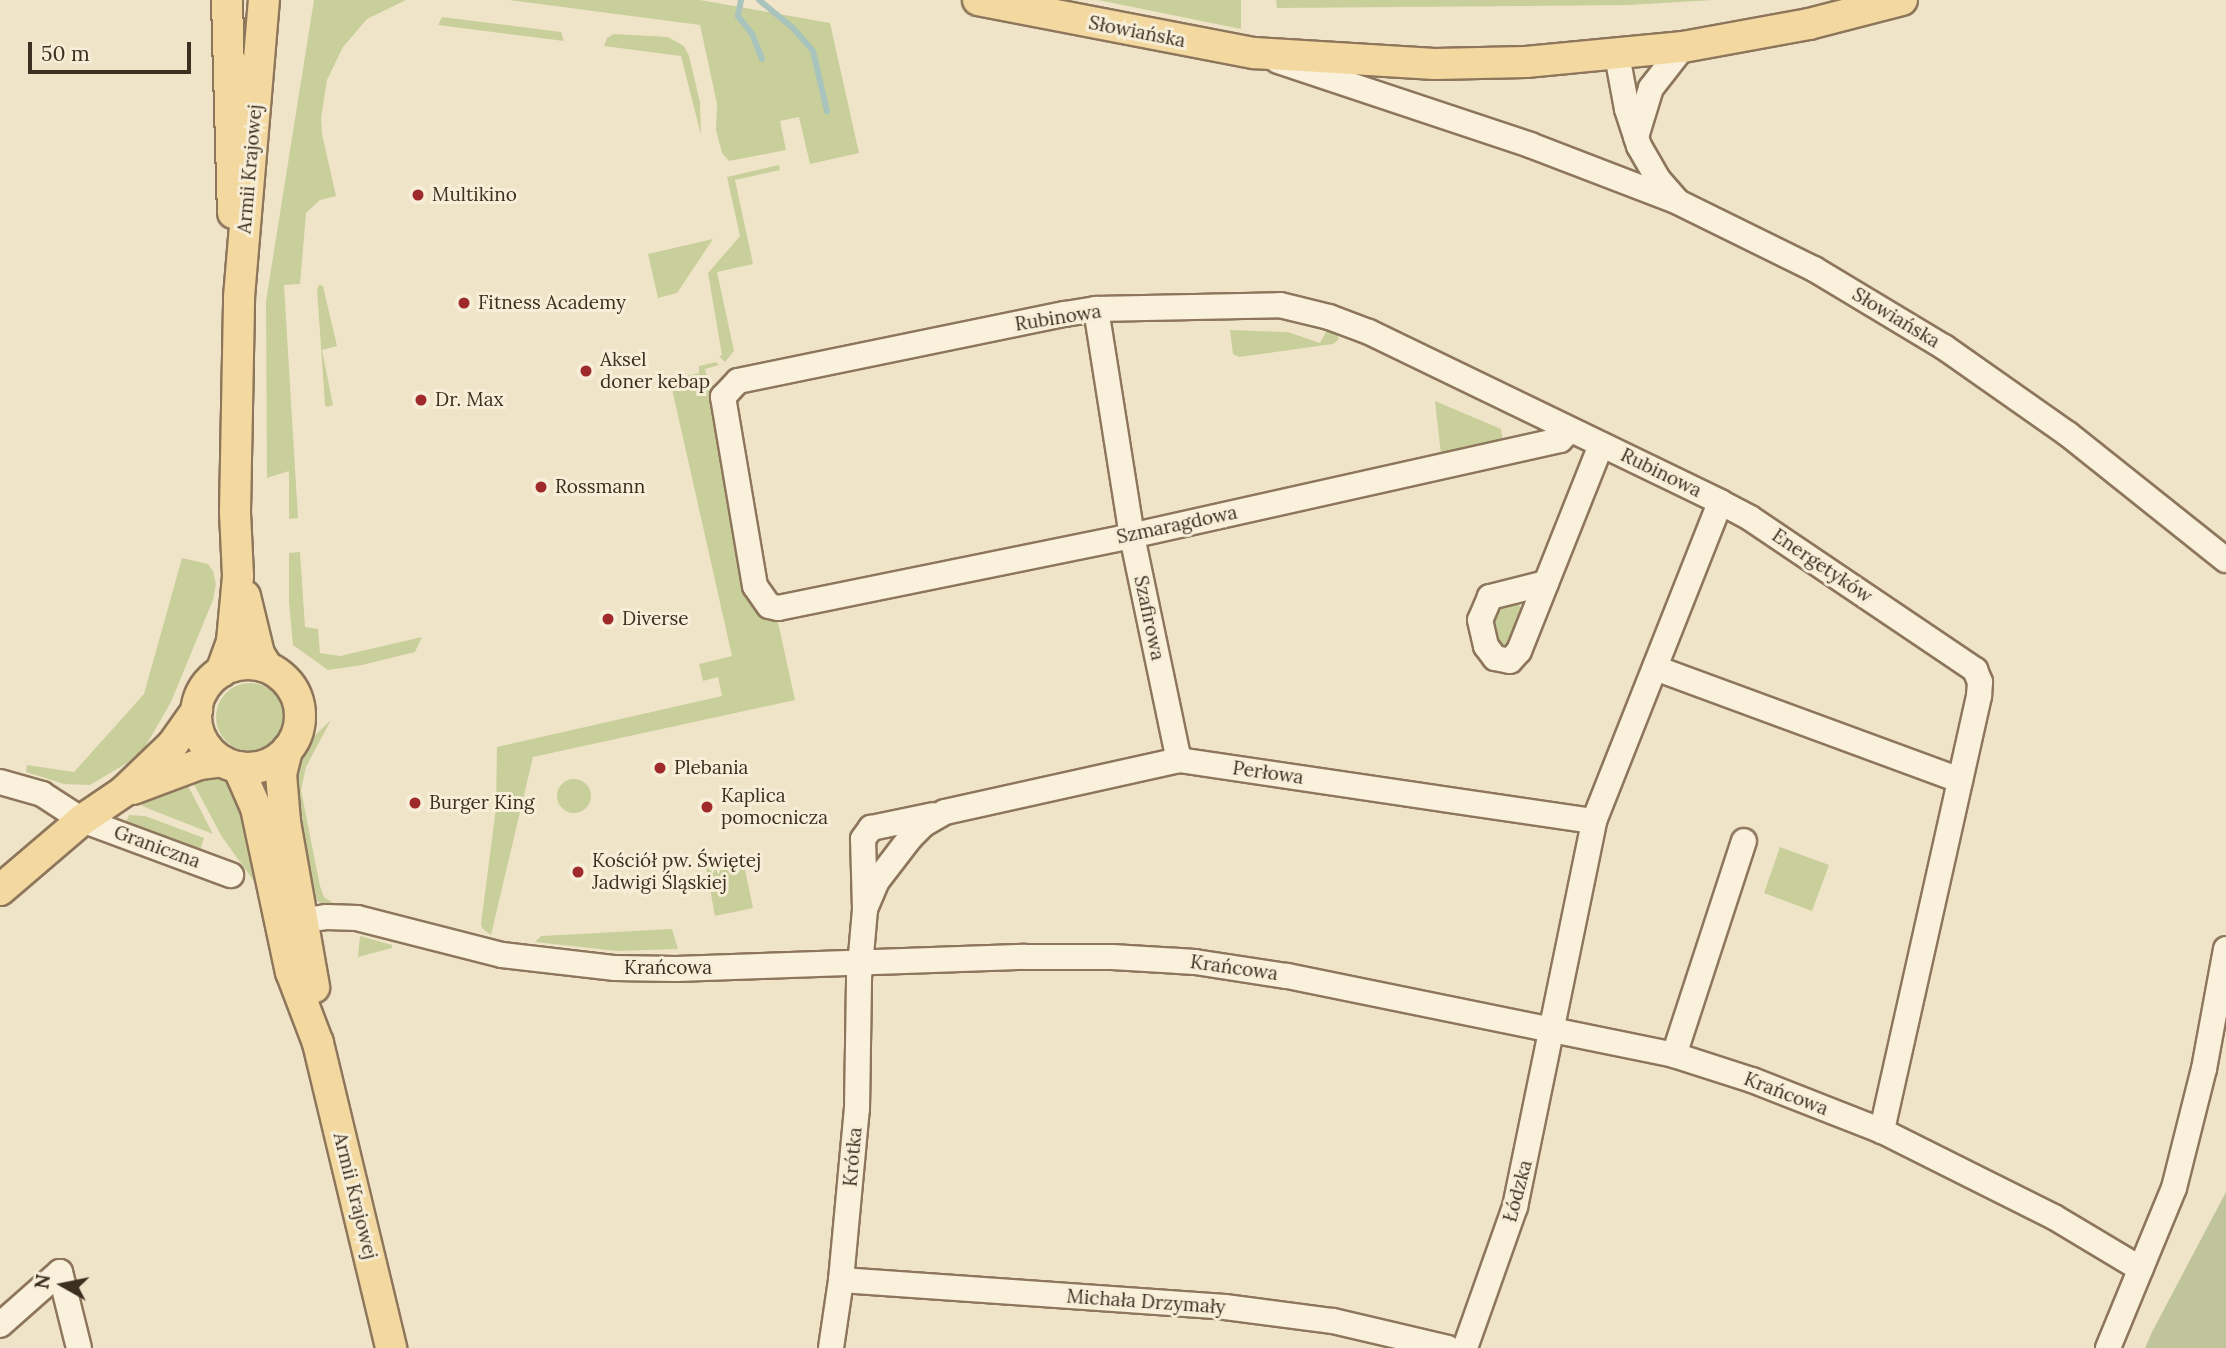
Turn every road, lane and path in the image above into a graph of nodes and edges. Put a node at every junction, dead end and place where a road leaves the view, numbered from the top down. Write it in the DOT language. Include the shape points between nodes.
graph roads {
  1 [pos="227,0"];
  2 [pos="264,0"];
  3 [pos="978,0"];
  4 [pos="1902,0"];
  5 [pos="1683,47"];
  6 [pos="1255,53"];
  7 [pos="1617,55"];
  8 [pos="1636,138"];
  9 [pos="1678,202"];
  10 [pos="239,297"];
  11 [pos="1096,309"];
  12 [pos="1570,430"];
  13 [pos="1601,444"];
  14 [pos="1720,502"];
  15 [pos="1132,536"];
  16 [pos="2226,560"];
  17 [pos="238,576"];
  18 [pos="1546,583"];
  19 [pos="778,608"];
  20 [pos="267,667"];
  21 [pos="1656,668"];
  22 [pos="221,672"];
  23 [pos="197,710"];
  24 [pos="287,750"];
  25 [pos="1179,760"];
  26 [pos="230,764"];
  27 [pos="1960,780"];
  28 [pos="0,782"];
  29 [pos="123,792"];
  30 [pos="945,812"];
  31 [pos="82,820"];
  32 [pos="1594,821"];
  33 [pos="1744,842"];
  34 [pos="232,875"];
  35 [pos="0,890"];
  36 [pos="865,909"];
  37 [pos="289,922"];
  38 [pos="2226,949"];
  39 [pos="860,965"];
  40 [pos="1553,1030"];
  41 [pos="1674,1055"];
  42 [pos="1882,1131"];
  43 [pos="2141,1269"];
  44 [pos="841,1280"];
  45 [pos="0,1325"];
  46 [pos="79,1348"];
  47 [pos="391,1348"];
  48 [pos="831,1348"];
  49 [pos="1448,1348"];
  50 [pos="1465,1348"];
  51 [pos="2108,1348"];
  1 -- 10 [label="main road, Armii Krajowej" via="229,157"];
  2 -- 10 [label="main road, Armii Krajowej"];
  3 -- 6 [label="main road, Słowiańska"];
  4 -- 5 [label="main road, Słowiańska" via="1809,24"];
  5 -- 7 [label="main road, Słowiańska"];
  5 -- 8 [label="street" via="1651,88"];
  6 -- 7 [label="main road, Słowiańska" via="1436,64"];
  6 -- 9 [label="street" via="1530,145"];
  7 -- 8 [label="street, Słowiańska"];
  8 -- 9 [label="street, Słowiańska" via="1649,166"];
  9 -- 16 [label="street, Słowiańska" via="1814,269 1944,347 2068,434"];
  10 -- 17 [label="main road, Armii Krajowej"];
  11 -- 12 [label="street, Rubinowa" via="1280,305 1304,310 1369,332"];
  11 -- 15 [label="street, Szafirowa"];
  11 -- 19 [label="street, Rubinowa" via="738,381 730,387 723,397 755,586 769,606"];
  12 -- 13 [label="street, Rubinowa"];
  12 -- 15 [label="street, Szmaragdowa" via="1560,440"];
  13 -- 14 [label="street, Rubinowa"];
  13 -- 18 [label="street, Rubinowa"];
  14 -- 21 [label="street"];
  14 -- 27 [label="street, Energetyków" via="1975,670 1979,696"];
  15 -- 19 [label="street, Szmaragdowa"];
  15 -- 25 [label="street, Szafirowa"];
  17 -- 20 [label="main road, Armii Krajowej" via="259,654"];
  17 -- 22 [label="main road, Armii Krajowej" via="232,641"];
  20 -- 22 [label="main road" via="246,664"];
  20 -- 24 [label="main road" via="286,680 300,708 298,730"];
  21 -- 27 [label="street"];
  21 -- 32 [label="street"];
  22 -- 23 [label="main road" via="202,693"];
  23 -- 26 [label="main road" via="201,737 210,751"];
  23 -- 29 [label="main road" via="173,744"];
  24 -- 26 [label="main road" via="272,762 253,768"];
  24 -- 37 [label="main road, Armii Krajowej" via="281,774"];
  25 -- 30 [label="street, Perłowa"];
  25 -- 32 [label="street, Perłowa"];
  26 -- 29 [label="main road" via="200,764"];
  26 -- 37 [label="main road, Armii Krajowej" via="256,808"];
  27 -- 42 [label="street, Energetyków"];
  28 -- 31 [label="street, Graniczna" via="42,794"];
  29 -- 31 [label="main road"];
  30 -- 36 [label="street, Perłowa" via="910,838 877,881"];
  30 -- 36 [label="street, Perłowa" via="871,828 863,839"];
  31 -- 34 [label="street, Graniczna"];
  31 -- 35 [label="main road"];
  32 -- 40 [label="street"];
  33 -- 41 [label="street"];
  36 -- 39 [label="street, Perłowa"];
  37 -- 39 [label="street, Krańcowa" via="357,918 480,950 557,964 676,969"];
  37 -- 47 [label="main road, Armii Krajowej" via="301,1003 318,1043"];
  38 -- 43 [label="street" via="2191,1128 2174,1188"];
  39 -- 40 [label="street, Krańcowa" via="1025,957 1195,962"];
  39 -- 44 [label="street, Krótka" via="857,1109"];
  40 -- 41 [label="street, Krańcowa"];
  40 -- 50 [label="street, Łódzka" via="1515,1207"];
  41 -- 42 [label="street, Krańcowa"];
  42 -- 43 [label="street, Krańcowa" via="2054,1217"];
  43 -- 51 [label="street"];
  44 -- 48 [label="street, Krótka"];
  44 -- 49 [label="street, Michała Drzymały" via="1225,1307 1333,1321"];
  45 -- 46 [label="street" via="60,1272"];
}
